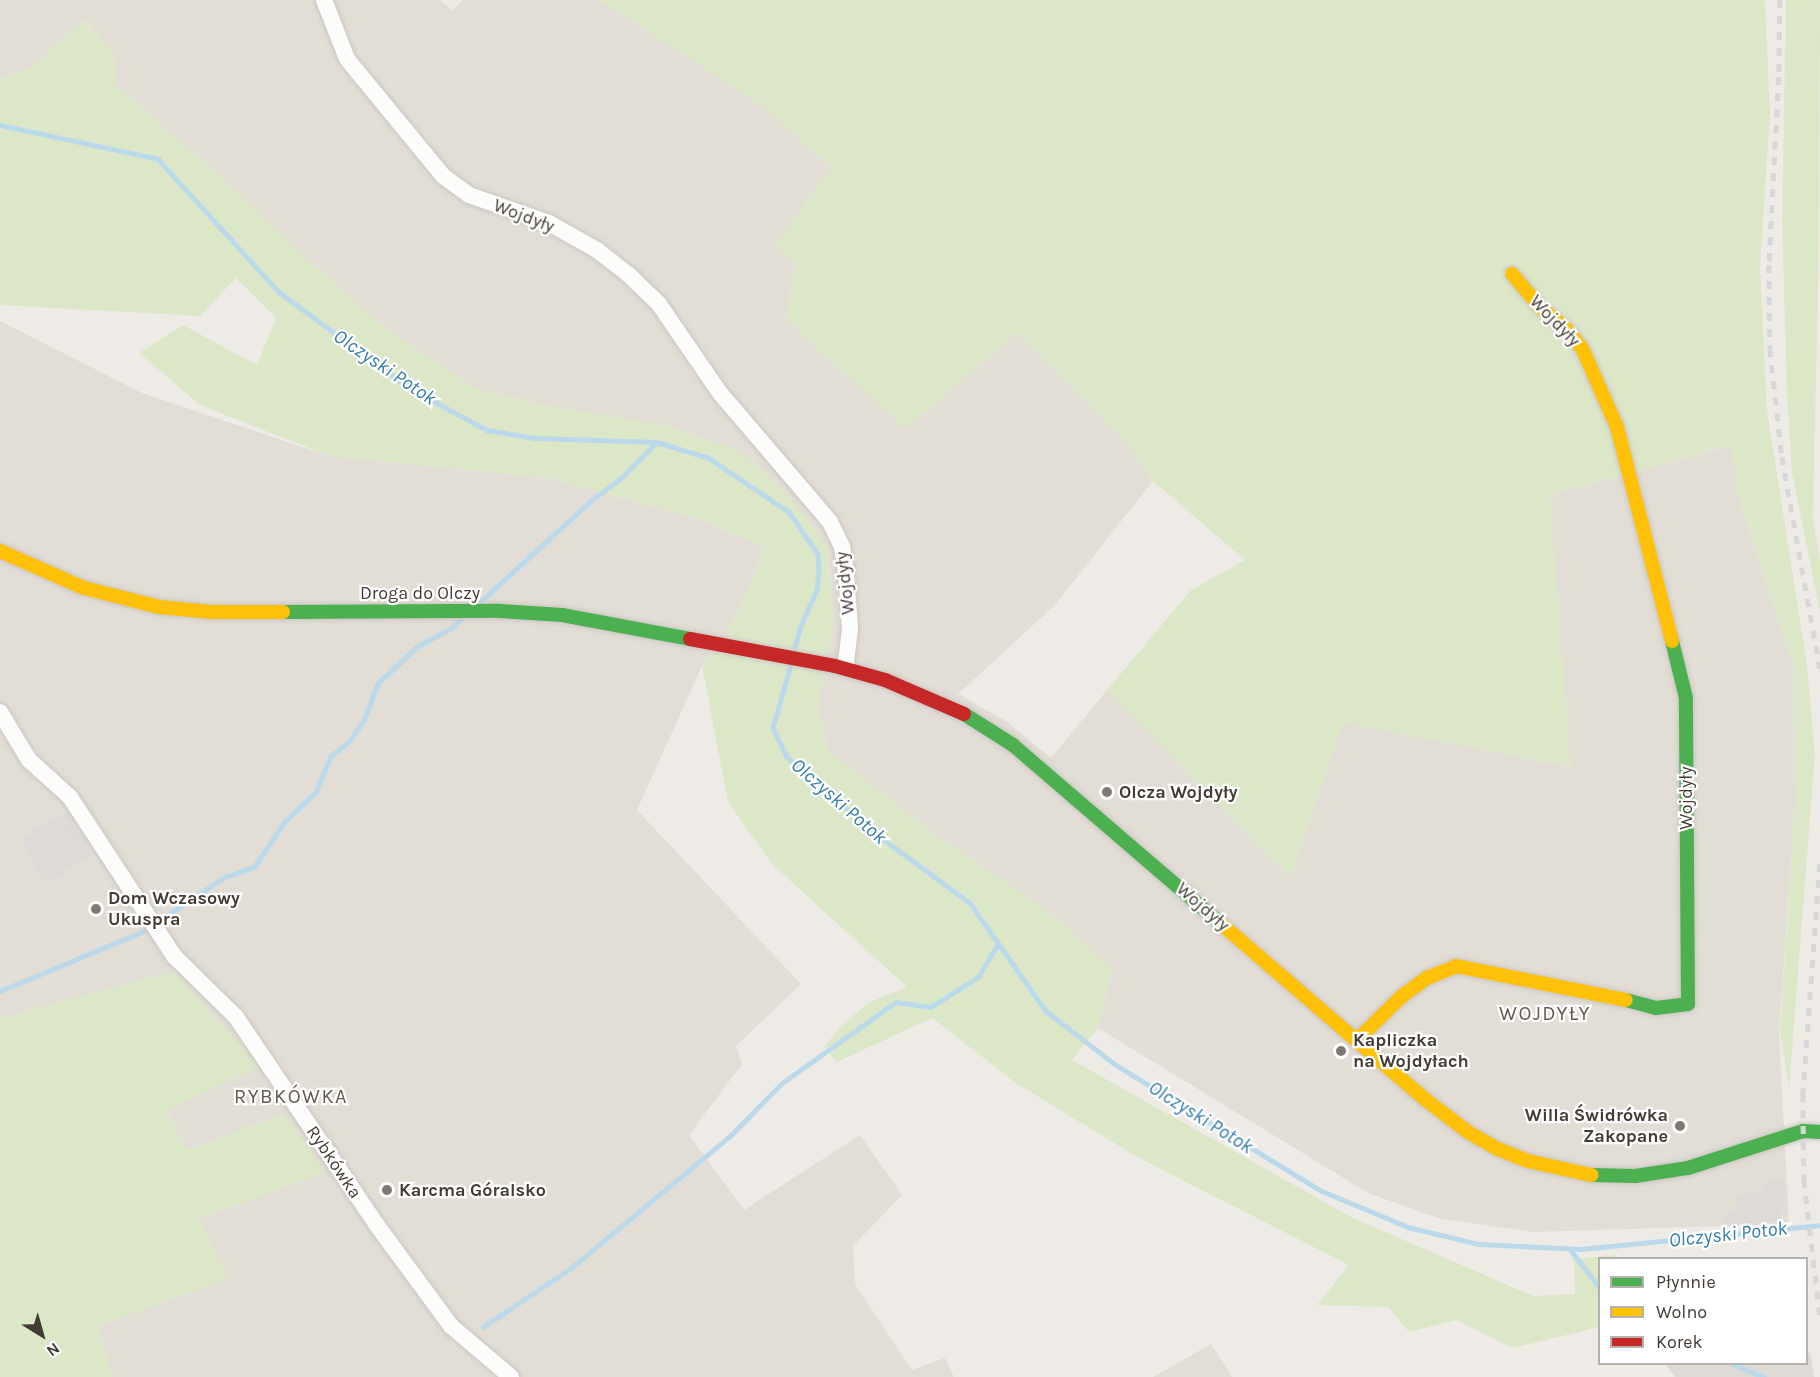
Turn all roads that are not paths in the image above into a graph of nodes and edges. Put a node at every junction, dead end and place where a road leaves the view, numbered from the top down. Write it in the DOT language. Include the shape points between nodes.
graph roads {
  1 [pos="324,0"];
  2 [pos="1512,274"];
  3 [pos="0,551"];
  4 [pos="845,668"];
  5 [pos="0,712"];
  6 [pos="1357,1040"];
  7 [pos="1820,1119"];
  8 [pos="1803,1131"];
  9 [pos="1820,1132"];
  10 [pos="511,1377"];
  1 -- 4 [label="street, Wojdyły" via="347,59 358,76 443,176 469,195 549,223 597,250 629,275 659,304 720,393 830,522 844,558 850,629"];
  2 -- 6 [label="street, Wojdyły" via="1582,348 1617,427 1686,699 1688,1004 1656,1008 1456,966 1426,978"];
  3 -- 4 [label="street, Droga do Olczy" via="76,585 159,607 212,612 523,611 592,619"];
  4 -- 6 [label="street, Wojdyły" via="926,695 1002,736"];
  5 -- 10 [label="street, Rybkówka" via="29,760 70,797 174,956 236,1017 376,1224 451,1326"];
  6 -- 8 [label="street, Wojdyły" via="1468,1132 1518,1158 1560,1170 1604,1176 1658,1174"];
  7 -- 8 [label="street, Wojdyły"];
  8 -- 9 [label="street, Wojdyły"];
}
